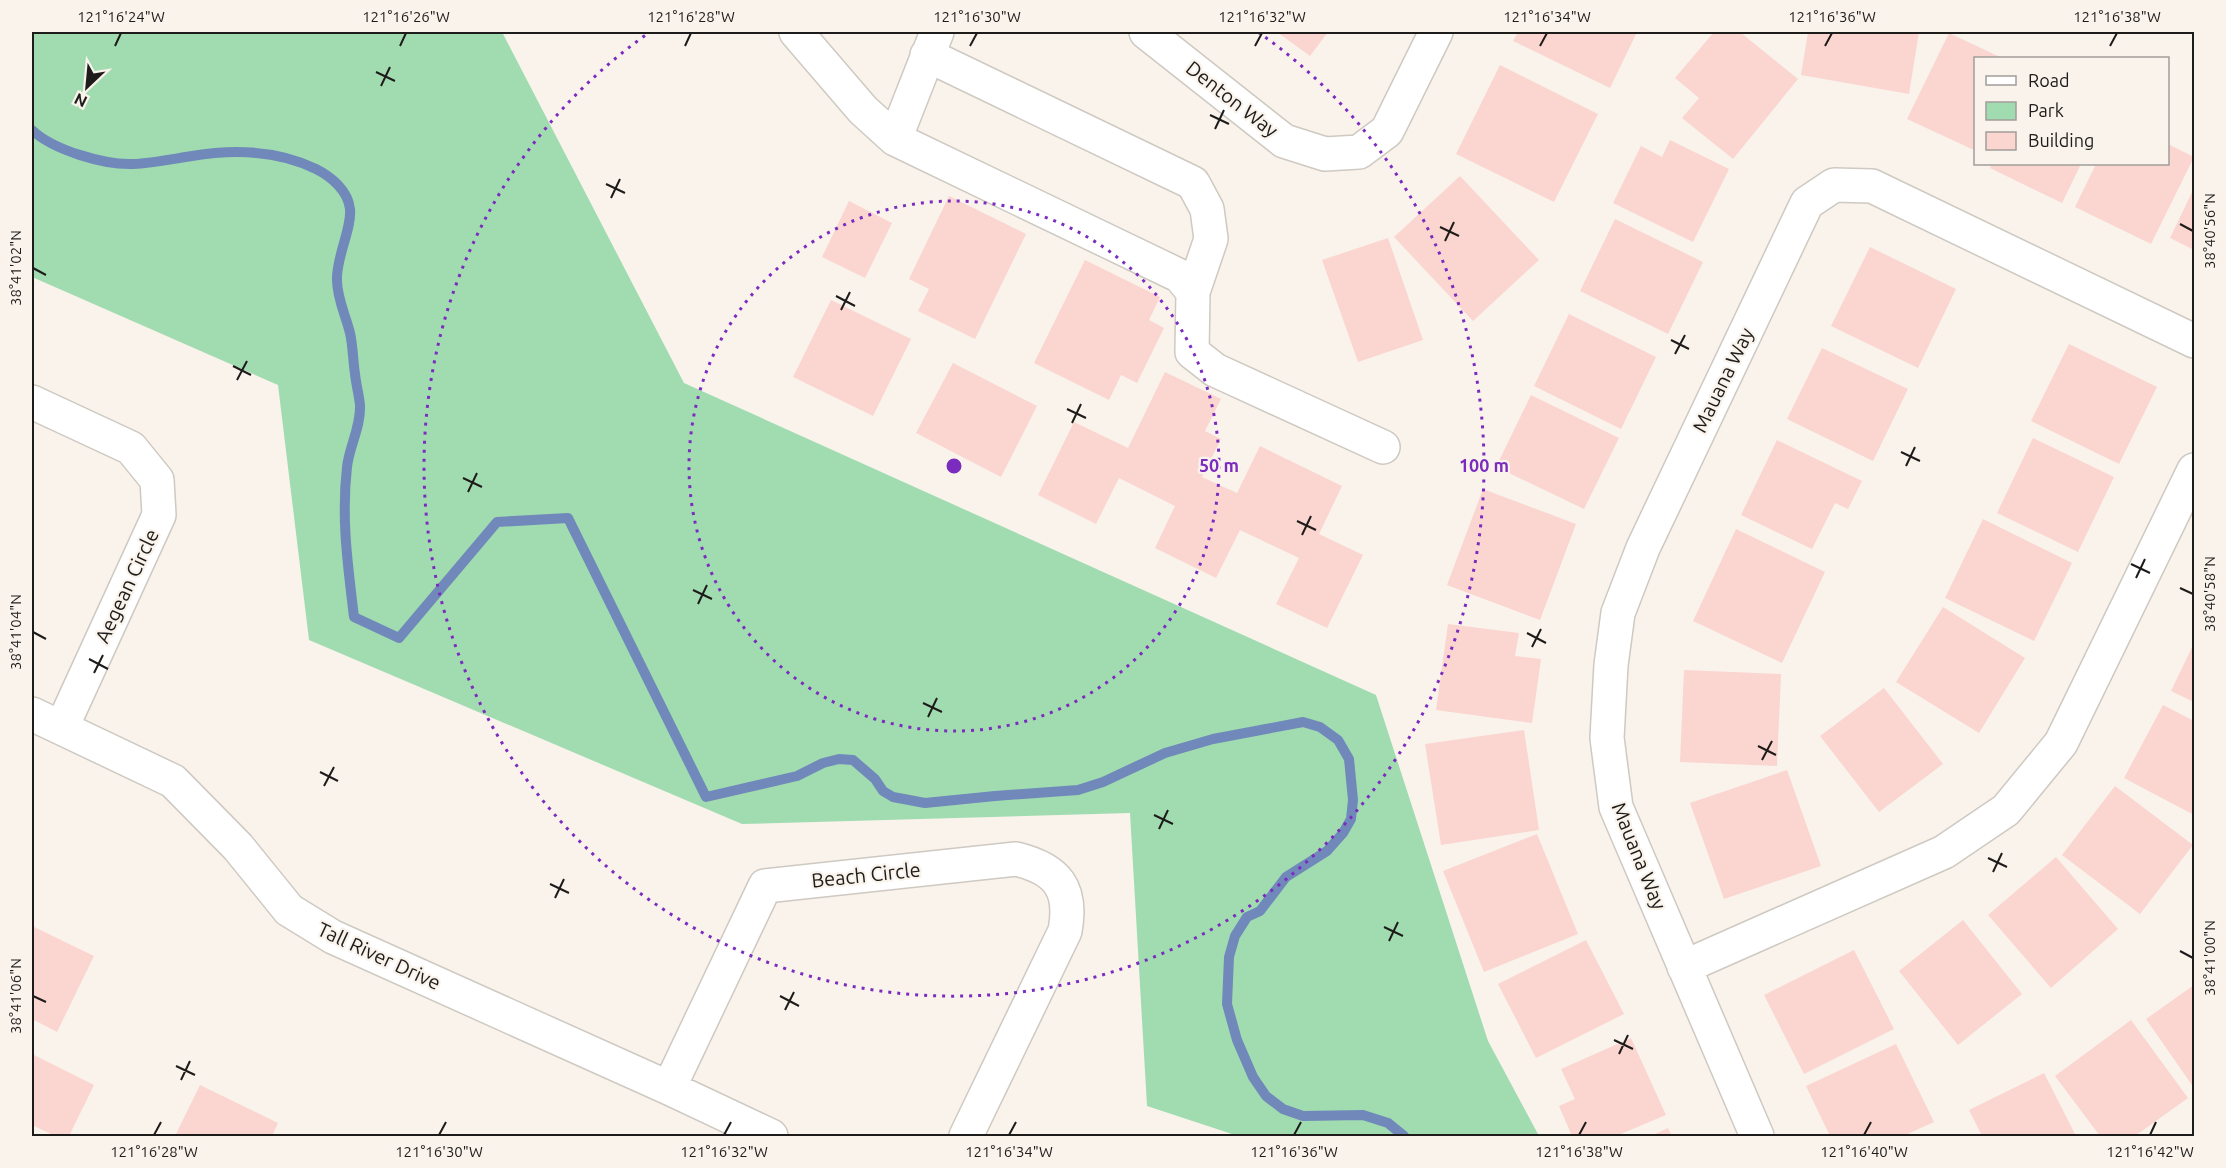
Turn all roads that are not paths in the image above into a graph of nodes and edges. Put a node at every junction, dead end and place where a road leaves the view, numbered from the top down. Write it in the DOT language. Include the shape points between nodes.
graph roads {
  1 [pos="796,32"];
  2 [pos="1146,32"];
  3 [pos="1436,32"];
  4 [pos="932,43"];
  5 [pos="895,139"];
  6 [pos="1193,292"];
  7 [pos="2194,341"];
  8 [pos="32,402"];
  9 [pos="1383,447"];
  10 [pos="2194,470"];
  11 [pos="32,714"];
  12 [pos="62,727"];
  13 [pos="1684,967"];
  14 [pos="669,1088"];
  15 [pos="771,1137"];
  16 [pos="966,1137"];
  17 [pos="1757,1137"];
  1 -- 5 [label="street" via="863,110"];
  2 -- 3 [label="street, Denton Way" via="1284,141 1325,154 1359,152 1387,131"];
  4 -- 5 [label="street"];
  4 -- 6 [label="street" via="1193,183 1207,209 1211,239"];
  5 -- 6 [label="street" via="1180,276"];
  6 -- 9 [label="street" via="1192,352 1215,370"];
  7 -- 13 [label="street, Mauana Way" via="1872,186 1834,185 1807,203 1643,548 1618,613 1607,738 1616,807"];
  8 -- 12 [label="street, Aegean Circle" via="131,448 157,480 159,515"];
  10 -- 13 [label="street" via="2061,743 2006,810 1944,852"];
  11 -- 12 [label="street, Tall River Drive"];
  12 -- 14 [label="street, Tall River Drive" via="173,781 238,847 289,910 333,937"];
  13 -- 17 [label="street, Mauana Way"];
  14 -- 15 [label="street, Tall River Drive"];
  14 -- 16 [label="street, Beach Circle" via="765,886 1016,859 1037,864 1054,876 1063,888 1069,911 1065,931"];
}
